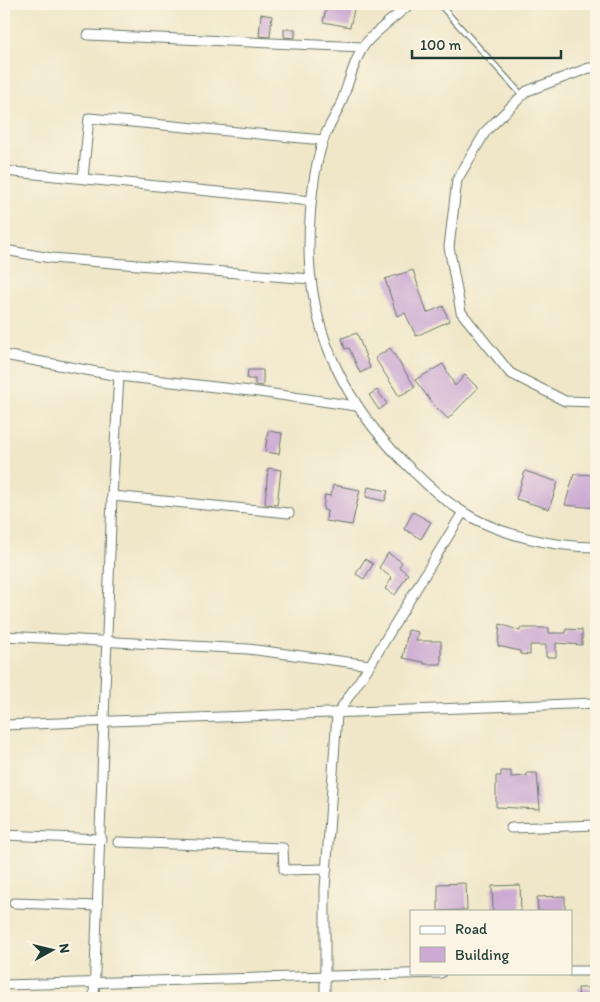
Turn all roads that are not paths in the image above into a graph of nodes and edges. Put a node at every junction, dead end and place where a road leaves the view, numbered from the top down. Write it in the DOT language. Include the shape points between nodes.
graph roads {
  1 [pos="410,4"];
  2 [pos="440,5"];
  3 [pos="88,35"];
  4 [pos="363,47"];
  5 [pos="596,68"];
  6 [pos="522,95"];
  7 [pos="323,140"];
  8 [pos="4,171"];
  9 [pos="83,178"];
  10 [pos="311,201"];
  11 [pos="4,250"];
  12 [pos="311,279"];
  13 [pos="4,356"];
  14 [pos="119,376"];
  15 [pos="596,402"];
  16 [pos="356,406"];
  17 [pos="112,496"];
  18 [pos="463,512"];
  19 [pos="289,513"];
  20 [pos="596,546"];
  21 [pos="4,636"];
  22 [pos="107,640"];
  23 [pos="370,665"];
  24 [pos="596,703"];
  25 [pos="337,714"];
  26 [pos="104,720"];
  27 [pos="4,725"];
  28 [pos="596,825"];
  29 [pos="511,828"];
  30 [pos="4,835"];
  31 [pos="102,839"];
  32 [pos="118,842"];
  33 [pos="327,869"];
  34 [pos="14,903"];
  35 [pos="98,906"];
  36 [pos="572,971"];
  37 [pos="596,971"];
  38 [pos="410,974"];
  39 [pos="325,975"];
  40 [pos="95,982"];
  41 [pos="4,985"];
  42 [pos="94,998"];
  43 [pos="325,998"];
  1 -- 4 [label="street"];
  2 -- 6 [label="lane"];
  3 -- 4 [label="street"];
  4 -- 7 [label="street"];
  5 -- 6 [label="street"];
  6 -- 15 [label="street" via="486,131 457,180 449,247 461,312 510,373 565,401"];
  7 -- 9 [label="street" via="89,118"];
  7 -- 10 [label="street"];
  8 -- 9 [label="street"];
  9 -- 10 [label="street"];
  10 -- 12 [label="street"];
  11 -- 12 [label="street" via="51,258"];
  12 -- 16 [label="street" via="338,374"];
  13 -- 14 [label="street"];
  14 -- 16 [label="street"];
  14 -- 17 [label="street"];
  16 -- 18 [label="street" via="385,445"];
  17 -- 19 [label="street"];
  17 -- 22 [label="street"];
  18 -- 20 [label="street" via="514,535 575,547"];
  18 -- 23 [label="street"];
  21 -- 22 [label="street"];
  22 -- 23 [label="street" via="248,649"];
  22 -- 26 [label="street"];
  23 -- 25 [label="street"];
  24 -- 25 [label="street"];
  25 -- 26 [label="street"];
  25 -- 33 [label="street"];
  26 -- 27 [label="street"];
  26 -- 31 [label="street"];
  28 -- 29 [label="street"];
  30 -- 31 [label="street"];
  31 -- 35 [label="street"];
  32 -- 33 [label="street" via="283,848 284,870"];
  33 -- 39 [label="street"];
  34 -- 35 [label="street"];
  35 -- 40 [label="street"];
  36 -- 37 [label="street"];
  38 -- 39 [label="street"];
  39 -- 40 [label="street"];
  39 -- 43 [label="street"];
  40 -- 41 [label="street"];
  40 -- 42 [label="street"];
}
